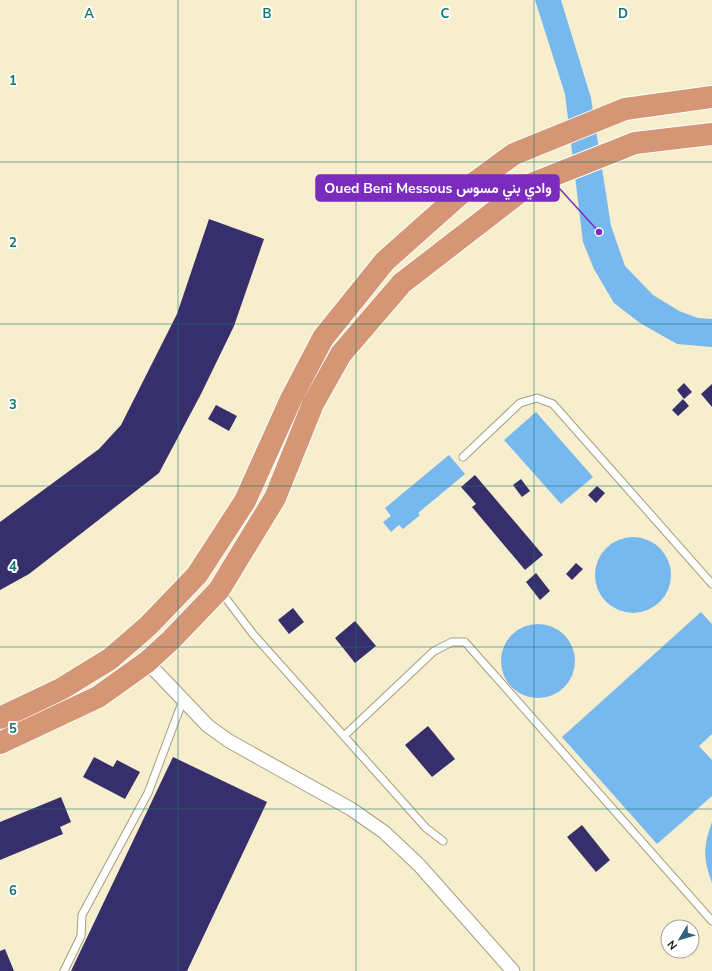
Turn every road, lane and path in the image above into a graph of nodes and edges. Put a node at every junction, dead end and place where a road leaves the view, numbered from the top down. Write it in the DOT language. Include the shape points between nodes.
graph roads {
  1 [pos="712,97"];
  2 [pos="712,134"];
  3 [pos="463,457"];
  4 [pos="712,584"];
  5 [pos="219,590"];
  6 [pos="147,662"];
  7 [pos="183,700"];
  8 [pos="0,718"];
  9 [pos="344,736"];
  10 [pos="0,743"];
  11 [pos="443,841"];
  12 [pos="712,922"];
  13 [pos="64,971"];
  14 [pos="513,971"];
  1 -- 8 [label="highway" via="625,109 514,154 466,189 385,261 323,338 291,399 245,501 197,575 148,626 110,659 61,689"];
  2 -- 5 [label="highway" via="634,143 529,185 402,283 341,354 313,404 275,498"];
  3 -- 4 [label="lane" via="520,403 537,398 553,404"];
  5 -- 6 [label="highway"];
  5 -- 9 [label="lane" via="253,634"];
  6 -- 7 [label="street"];
  6 -- 10 [label="highway" via="98,697"];
  7 -- 13 [label="lane" via="148,793 82,915 81,936"];
  7 -- 14 [label="street" via="208,726 229,742 351,809 384,832 419,865"];
  9 -- 11 [label="lane" via="426,828"];
  9 -- 12 [label="lane" via="434,651 452,642 465,642"];
}
